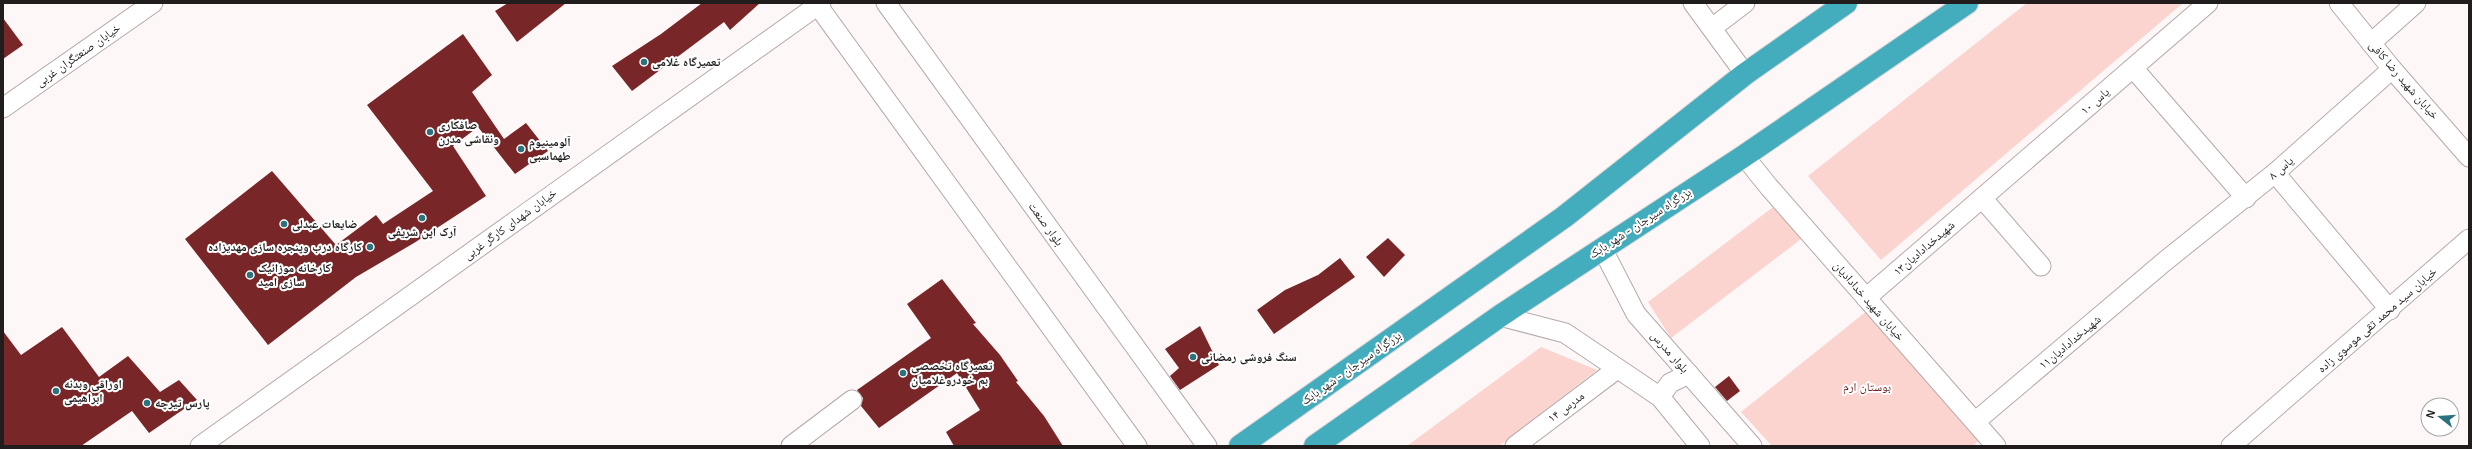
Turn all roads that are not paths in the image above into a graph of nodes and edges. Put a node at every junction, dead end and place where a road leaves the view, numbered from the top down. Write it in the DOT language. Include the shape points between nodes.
graph roads {
  1 [pos="153,3"];
  2 [pos="886,3"];
  3 [pos="1693,3"];
  4 [pos="1745,3"];
  5 [pos="1846,3"];
  6 [pos="1968,3"];
  7 [pos="2208,3"];
  8 [pos="2339,3"];
  9 [pos="2416,3"];
  10 [pos="818,4"];
  11 [pos="1712,28"];
  12 [pos="2371,43"];
  13 [pos="2133,68"];
  14 [pos="2392,69"];
  15 [pos="1745,74"];
  16 [pos="3,108"];
  17 [pos="2466,145"];
  18 [pos="1744,156"];
  19 [pos="2275,173"];
  20 [pos="1982,198"];
  21 [pos="2246,198"];
  22 [pos="2469,240"];
  23 [pos="1602,248"];
  24 [pos="2164,262"];
  25 [pos="2040,266"];
  26 [pos="1866,298"];
  27 [pos="2390,310"];
  28 [pos="1500,316"];
  29 [pos="1617,369"];
  30 [pos="1688,374"];
  31 [pos="1660,397"];
  32 [pos="852,400"];
  33 [pos="1976,422"];
  34 [pos="1697,445"];
  35 [pos="1993,445"];
  36 [pos="200,446"];
  37 [pos="791,446"];
  38 [pos="1137,446"];
  39 [pos="1207,446"];
  40 [pos="1240,446"];
  41 [pos="1315,446"];
  42 [pos="1515,446"];
  43 [pos="1752,446"];
  44 [pos="2231,446"];
  1 -- 16 [label="street, خیابان صنعتگران غربی"];
  2 -- 39 [label="street, بلوار صنعت"];
  3 -- 11 [label="street"];
  4 -- 11 [label="street"];
  5 -- 15 [label="highway, بزرگراه سیرجان - شهر بابک"];
  6 -- 18 [label="highway, بزرگراه سیرجان - شهر بابک"];
  7 -- 13 [label="street, یاس ۱۰"];
  8 -- 12 [label="street, خیابان شهید رضا کافی"];
  9 -- 12 [label="street"];
  10 -- 36 [label="street, خیابان شهدای کارگر غربی"];
  10 -- 38 [label="street"];
  11 -- 15 [label="street"];
  12 -- 14 [label="street, خیابان شهید رضا کافی"];
  13 -- 20 [label="street, یاس ۱۰"];
  13 -- 21 [label="street"];
  14 -- 17 [label="street, خیابان شهید رضا کافی"];
  14 -- 19 [label="street, یاس ۸"];
  15 -- 40 [label="highway, بزرگراه سیرجان - شهر بابک" via="1564,217"];
  18 -- 23 [label="highway, بزرگراه سیرجان - شهر بابک"];
  18 -- 26 [label="street, خیابان شهید خدادادیان"];
  19 -- 21 [label="street, یاس ۸"];
  19 -- 27 [label="street"];
  20 -- 25 [label="street"];
  20 -- 26 [label="street, شهیدخدادادیان۱۳"];
  21 -- 24 [label="street, یاس ۸"];
  22 -- 27 [label="street, خیابان سید محمد تقی موسوی زاده"];
  23 -- 28 [label="highway, بزرگراه سیرجان - شهر بابک"];
  23 -- 30 [label="street, بلوار مدرس" via="1636,314"];
  24 -- 33 [label="street, شهیدخدادادیان۱۱"];
  26 -- 33 [label="street, خیابان شهید خدادادیان"];
  27 -- 44 [label="street, خیابان سید محمد تقی موسوی زاده"];
  28 -- 29 [label="street" via="1565,334"];
  28 -- 41 [label="highway, بزرگراه سیرجان - شهر بابک"];
  29 -- 31 [label="street"];
  29 -- 42 [label="street, مدرس ۱۴"];
  30 -- 31 [label="street" via="1670,383"];
  30 -- 43 [label="street, بلوار مدرس"];
  31 -- 34 [label="street"];
  32 -- 37 [label="street"];
  33 -- 35 [label="street, خیابان شهید خدادادیان"];
}
